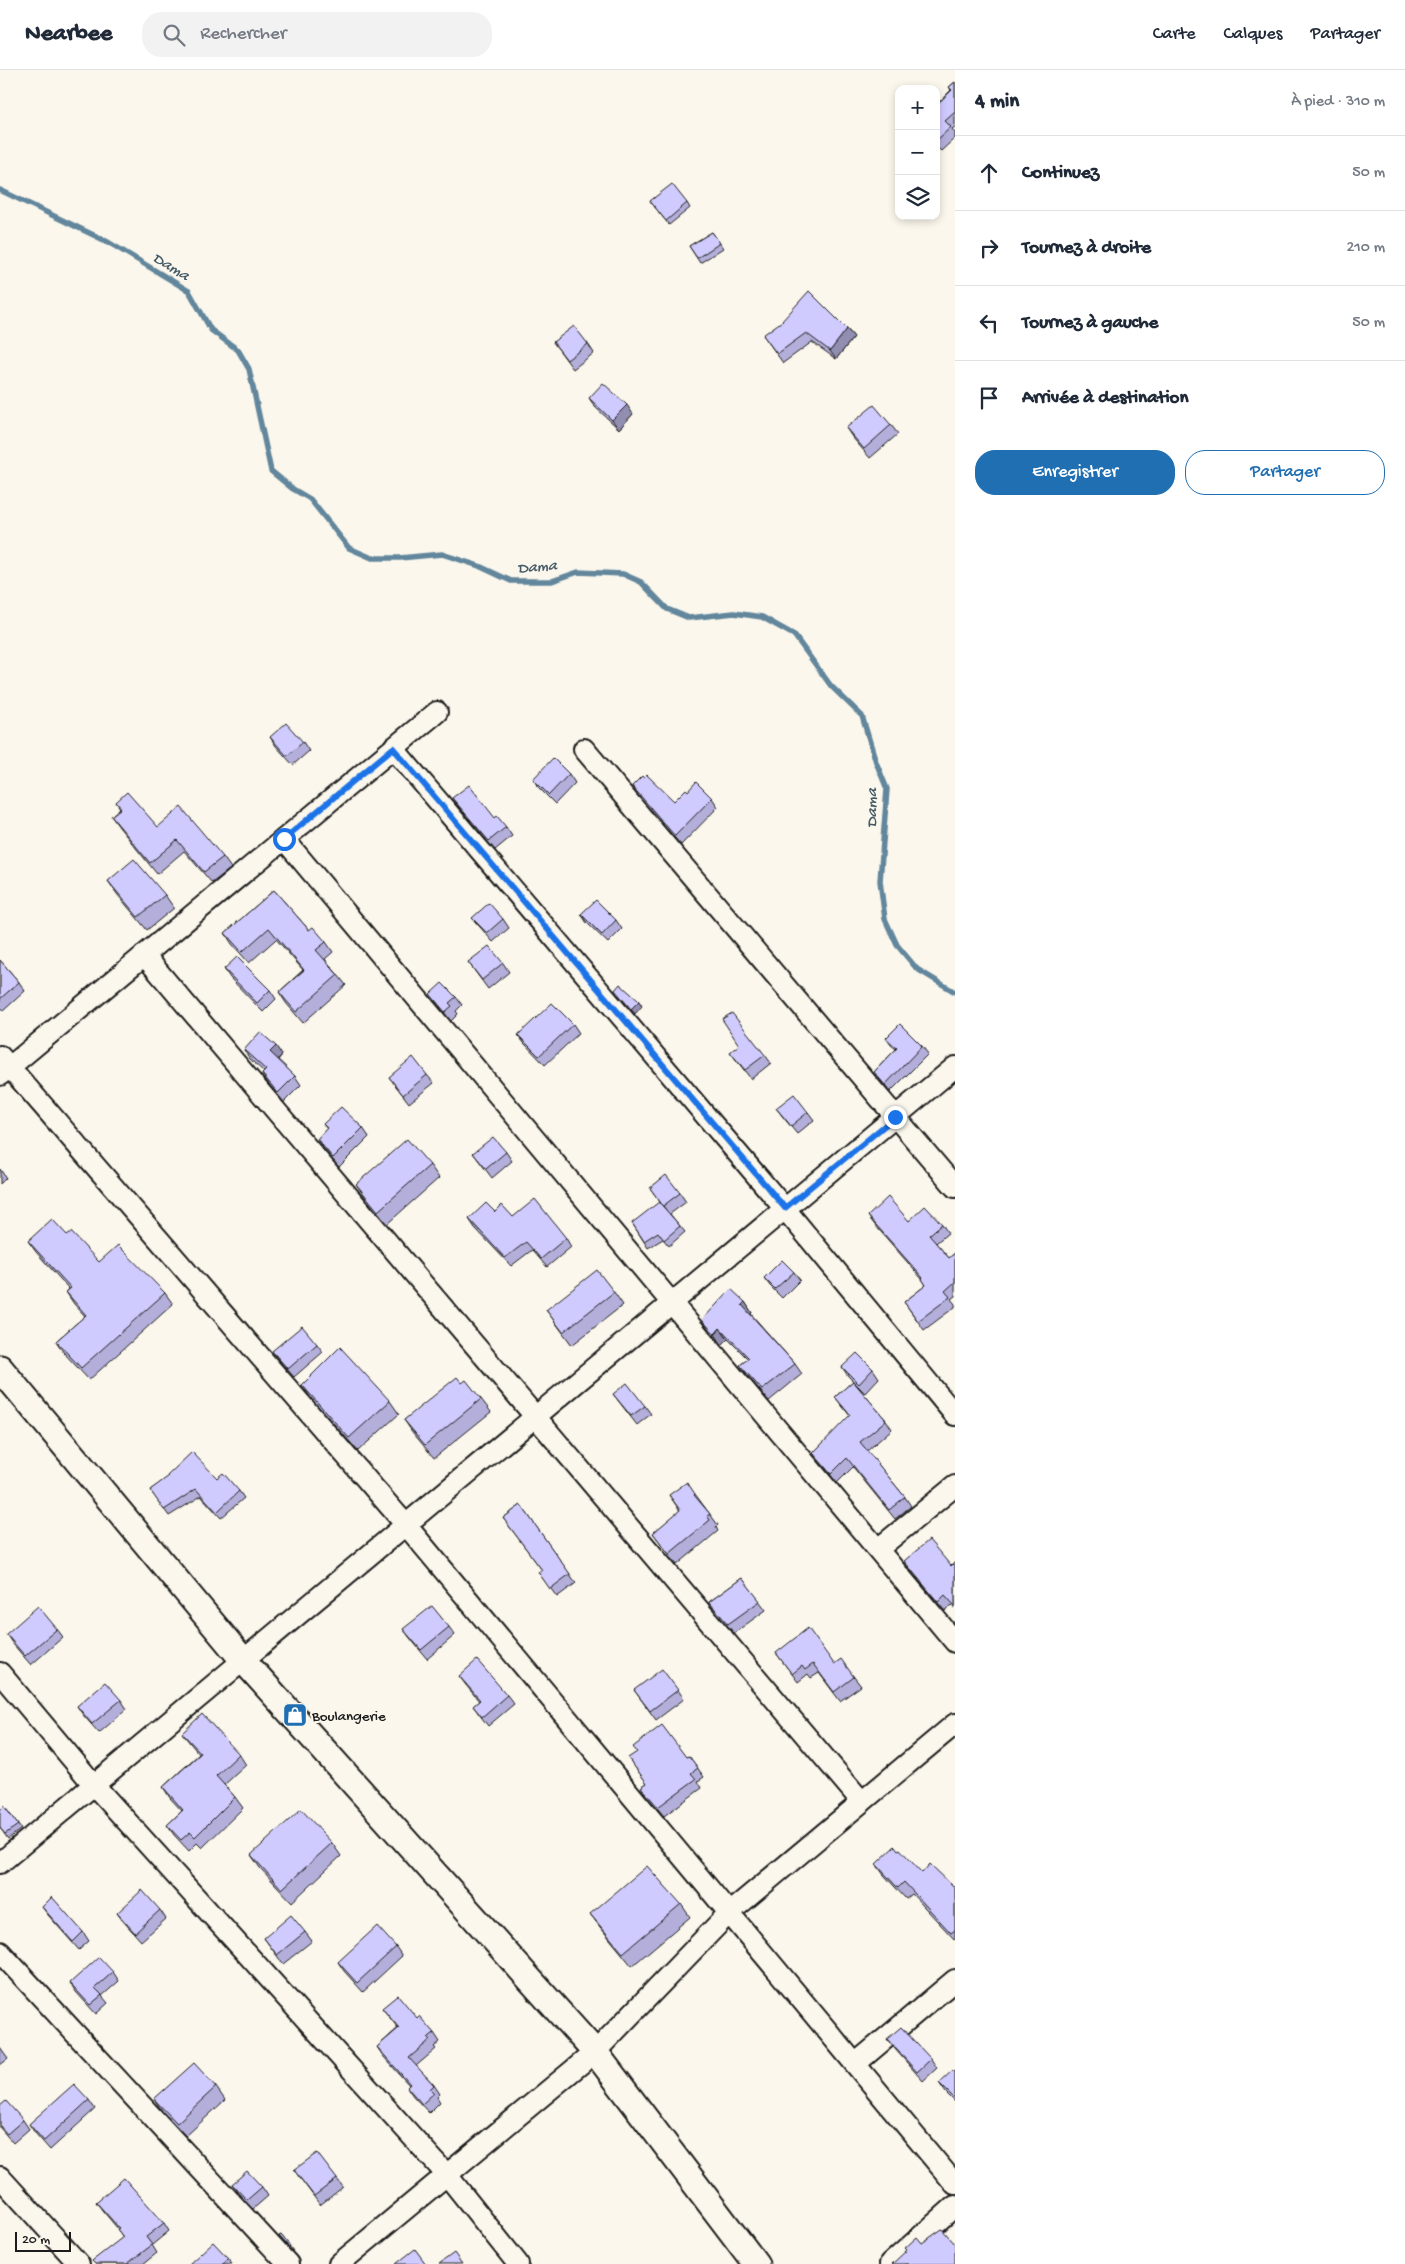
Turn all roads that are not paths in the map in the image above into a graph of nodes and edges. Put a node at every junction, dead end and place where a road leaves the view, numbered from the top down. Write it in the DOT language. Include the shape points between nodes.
graph roads {
  1 [pos="437,712"];
  2 [pos="393,748"];
  3 [pos="584,749"];
  4 [pos="284,839"];
  5 [pos="144,955"];
  6 [pos="3,1066"];
  7 [pos="955,1067"];
  8 [pos="895,1117"];
  9 [pos="955,1187"];
  10 [pos="785,1208"];
  11 [pos="672,1303"];
  12 [pos="0,1368"];
  13 [pos="955,1415"];
  14 [pos="536,1417"];
  15 [pos="955,1486"];
  16 [pos="406,1525"];
  17 [pos="878,1549"];
  18 [pos="955,1642"];
  19 [pos="243,1660"];
  20 [pos="0,1673"];
  21 [pos="955,1724"];
  22 [pos="94,1785"];
  23 [pos="862,1802"];
  24 [pos="0,1863"];
  25 [pos="729,1912"];
  26 [pos="0,1952"];
  27 [pos="955,1980"];
  28 [pos="595,2052"];
  29 [pos="855,2064"];
  30 [pos="447,2175"];
  31 [pos="0,2177"];
  32 [pos="955,2184"];
  33 [pos="955,2206"];
  34 [pos="79,2264"];
  35 [pos="288,2264"];
  36 [pos="339,2264"];
  37 [pos="518,2264"];
  38 [pos="756,2264"];
  39 [pos="890,2264"];
  1 -- 2 [label="street"];
  2 -- 4 [label="street"];
  2 -- 10 [label="street"];
  3 -- 8 [label="street"];
  4 -- 5 [label="street"];
  4 -- 11 [label="street"];
  5 -- 6 [label="street"];
  5 -- 14 [label="street"];
  6 -- 16 [label="street"];
  7 -- 8 [label="street"];
  8 -- 9 [label="street"];
  8 -- 10 [label="street"];
  10 -- 11 [label="street"];
  10 -- 13 [label="street"];
  11 -- 14 [label="street"];
  11 -- 17 [label="street"];
  12 -- 19 [label="street"];
  14 -- 16 [label="street"];
  14 -- 23 [label="street"];
  15 -- 17 [label="street"];
  16 -- 19 [label="street"];
  16 -- 25 [label="street"];
  17 -- 18 [label="street"];
  19 -- 22 [label="street"];
  19 -- 28 [label="street"];
  20 -- 22 [label="street"];
  21 -- 23 [label="street"];
  22 -- 24 [label="street"];
  22 -- 30 [label="street"];
  23 -- 25 [label="street"];
  25 -- 28 [label="street"];
  25 -- 29 [label="street"];
  26 -- 35 [label="street"];
  27 -- 29 [label="street"];
  28 -- 30 [label="street"];
  28 -- 38 [label="street"];
  29 -- 32 [label="street"];
  30 -- 36 [label="street"];
  30 -- 37 [label="street"];
  31 -- 34 [label="street"];
  33 -- 39 [label="street"];
}
